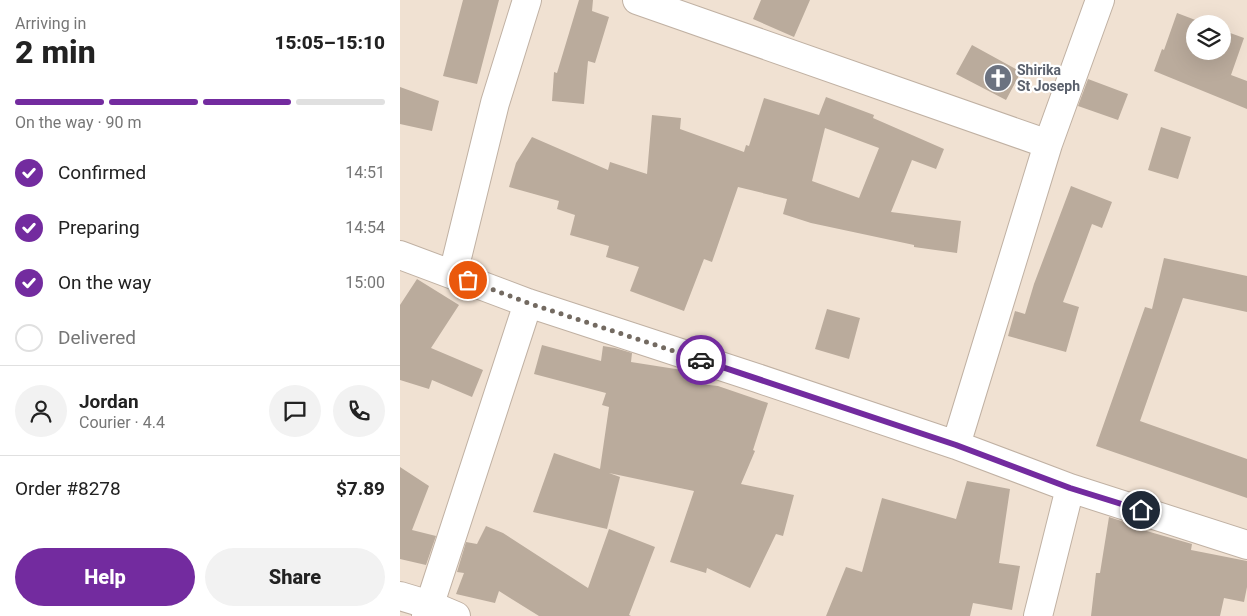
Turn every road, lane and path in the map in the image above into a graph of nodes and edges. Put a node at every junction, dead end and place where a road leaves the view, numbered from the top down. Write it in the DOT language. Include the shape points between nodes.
graph roads {
  1 [pos="527,0"];
  2 [pos="637,0"];
  3 [pos="1100,0"];
  4 [pos="1048,144"];
  5 [pos="400,255"];
  6 [pos="453,274"];
  7 [pos="528,303"];
  8 [pos="956,445"];
  9 [pos="1070,488"];
  10 [pos="1247,545"];
  11 [pos="400,596"];
  12 [pos="428,611"];
  13 [pos="456,616"];
  14 [pos="1038,616"];
  1 -- 6 [label="street" via="494,103"];
  2 -- 4 [label="street"];
  3 -- 4 [label="street"];
  4 -- 8 [label="street"];
  5 -- 6 [label="street"];
  6 -- 7 [label="street"];
  7 -- 8 [label="street"];
  7 -- 12 [label="street"];
  8 -- 9 [label="street"];
  9 -- 10 [label="street"];
  9 -- 14 [label="street"];
  11 -- 12 [label="street"];
  12 -- 13 [label="street"];
}
